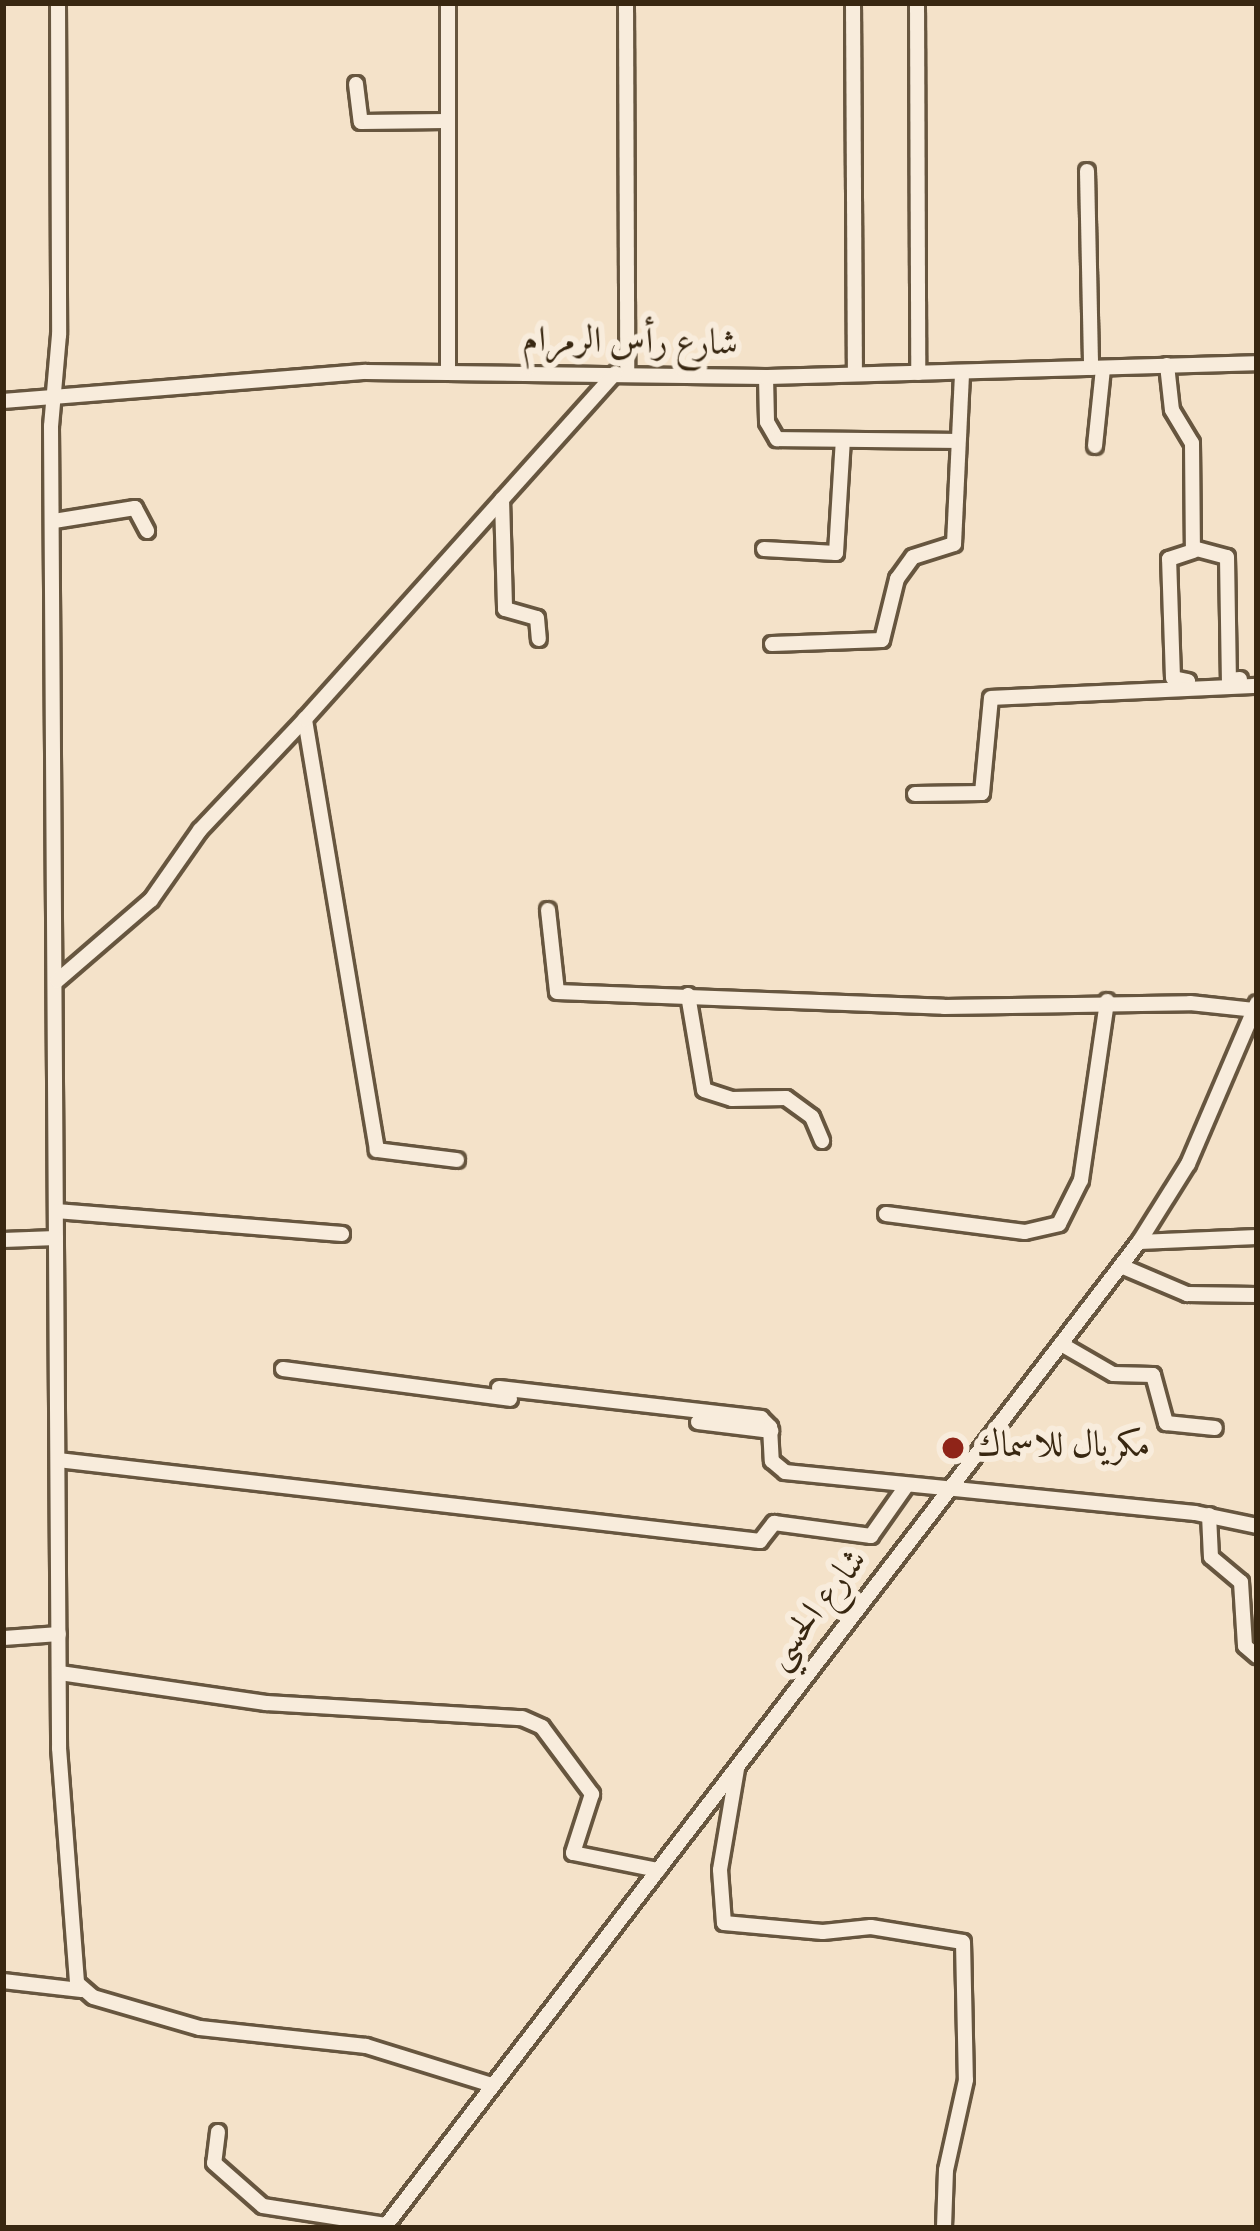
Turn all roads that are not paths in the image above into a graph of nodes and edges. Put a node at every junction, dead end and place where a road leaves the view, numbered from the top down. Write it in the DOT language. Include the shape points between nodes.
graph roads {
  1 [pos="58,3"];
  2 [pos="448,3"];
  3 [pos="626,3"];
  4 [pos="853,3"];
  5 [pos="917,3"];
  6 [pos="356,84"];
  7 [pos="446,121"];
  8 [pos="1087,171"];
  9 [pos="1257,363"];
  10 [pos="1167,365"];
  11 [pos="1097,368"];
  12 [pos="448,371"];
  13 [pos="621,373"];
  14 [pos="962,373"];
  15 [pos="855,374"];
  16 [pos="918,374"];
  17 [pos="766,377"];
  18 [pos="54,396"];
  19 [pos="3,401"];
  20 [pos="843,440"];
  21 [pos="956,441"];
  22 [pos="1095,446"];
  23 [pos="502,499"];
  24 [pos="54,521"];
  25 [pos="147,531"];
  26 [pos="764,549"];
  27 [pos="1194,551"];
  28 [pos="539,639"];
  29 [pos="772,644"];
  30 [pos="1228,680"];
  31 [pos="1257,682"];
  32 [pos="1197,684"];
  33 [pos="305,719"];
  34 [pos="915,794"];
  35 [pos="548,910"];
  36 [pos="57,981"];
  37 [pos="688,995"];
  38 [pos="1107,1001"];
  39 [pos="1256,1006"];
  40 [pos="822,1142"];
  41 [pos="457,1160"];
  42 [pos="56,1211"];
  43 [pos="886,1214"];
  44 [pos="342,1234"];
  45 [pos="1257,1237"];
  46 [pos="56,1238"];
  47 [pos="3,1240"];
  48 [pos="1139,1242"];
  49 [pos="1121,1266"];
  50 [pos="1257,1295"];
  51 [pos="1061,1344"];
  52 [pos="283,1369"];
  53 [pos="499,1388"];
  54 [pos="1215,1428"];
  55 [pos="771,1431"];
  56 [pos="58,1460"];
  57 [pos="907,1485"];
  58 [pos="949,1487"];
  59 [pos="1209,1515"];
  60 [pos="1257,1526"];
  61 [pos="59,1634"];
  62 [pos="3,1638"];
  63 [pos="1257,1655"];
  64 [pos="60,1673"];
  65 [pos="737,1763"];
  66 [pos="658,1870"];
  67 [pos="3,1981"];
  68 [pos="81,1990"];
  69 [pos="492,2085"];
  70 [pos="218,2132"];
  71 [pos="385,2227"];
  72 [pos="944,2228"];
  1 -- 18 [label="street"];
  2 -- 7 [label="street"];
  3 -- 13 [label="street"];
  4 -- 15 [label="street"];
  5 -- 16 [label="street"];
  6 -- 7 [label="street" via="362,122"];
  7 -- 12 [label="street"];
  8 -- 11 [label="street"];
  9 -- 10 [label="street, شارع رأس الرمرام"];
  10 -- 11 [label="street, شارع رأس الرمرام"];
  10 -- 27 [label="street" via="1172,410 1192,443"];
  11 -- 14 [label="street, شارع رأس الرمرام"];
  11 -- 22 [label="street"];
  12 -- 13 [label="street, شارع رأس الرمرام"];
  12 -- 18 [label="street, شارع رأس الرمرام"];
  13 -- 17 [label="street, شارع رأس الرمرام"];
  13 -- 23 [label="street"];
  14 -- 16 [label="street, شارع رأس الرمرام"];
  14 -- 21 [label="street"];
  15 -- 16 [label="street, شارع رأس الرمرام"];
  15 -- 17 [label="street, شارع رأس الرمرام"];
  17 -- 20 [label="street" via="766,422 777,439"];
  18 -- 19 [label="street, شارع رأس الرمرام"];
  18 -- 24 [label="street"];
  20 -- 21 [label="street"];
  20 -- 26 [label="street" via="838,551"];
  21 -- 29 [label="street" via="958,537 913,557 898,579 882,640"];
  23 -- 28 [label="street" via="505,609 537,618"];
  23 -- 33 [label="street"];
  24 -- 25 [label="street" via="135,508"];
  24 -- 36 [label="street"];
  27 -- 30 [label="street" via="1227,557"];
  27 -- 32 [label="street" via="1173,555 1168,569 1173,678"];
  30 -- 31 [label="street"];
  30 -- 32 [label="street"];
  31 -- 32 [label="street"];
  32 -- 34 [label="street" via="991,698 982,793"];
  33 -- 36 [label="street" via="200,830 152,900"];
  33 -- 41 [label="street" via="377,1150"];
  35 -- 37 [label="street" via="554,990"];
  36 -- 42 [label="street"];
  37 -- 38 [label="street" via="944,1006"];
  37 -- 40 [label="street" via="704,1090 732,1100 786,1098 812,1117"];
  38 -- 39 [label="street"];
  38 -- 43 [label="street" via="1081,1180 1058,1224 1025,1232"];
  39 -- 48 [label="street, شارع الحسي" via="1188,1164"];
  42 -- 44 [label="street"];
  42 -- 46 [label="street"];
  45 -- 48 [label="street"];
  46 -- 47 [label="street"];
  46 -- 56 [label="street"];
  48 -- 49 [label="street, شارع الحسي"];
  49 -- 50 [label="street" via="1187,1294"];
  49 -- 51 [label="street, شارع الحسي"];
  51 -- 54 [label="street" via="1113,1374 1154,1375 1166,1423"];
  51 -- 58 [label="street, شارع الحسي"];
  52 -- 55 [label="street"];
  53 -- 55 [label="street" via="761,1418"];
  55 -- 57 [label="street" via="772,1461 785,1472"];
  56 -- 57 [label="street" via="760,1541 774,1523 872,1536"];
  56 -- 61 [label="street"];
  57 -- 58 [label="street"];
  58 -- 59 [label="street"];
  58 -- 65 [label="street, شارع الحسي"];
  59 -- 60 [label="street"];
  59 -- 63 [label="street" via="1212,1561 1241,1582 1245,1646"];
  61 -- 62 [label="street"];
  61 -- 64 [label="street"];
  64 -- 66 [label="street" via="266,1703 522,1718 542,1727 592,1793 573,1852"];
  64 -- 68 [label="street"];
  65 -- 66 [label="street, شارع الحسي"];
  65 -- 72 [label="street" via="720,1870 724,1924 806,1932 871,1927 962,1942 967,2080 946,2170"];
  66 -- 69 [label="street, شارع الحسي"];
  67 -- 68 [label="street"];
  68 -- 69 [label="street" via="200,2028 367,2046"];
  69 -- 71 [label="street, شارع الحسي"];
  70 -- 71 [label="street" via="214,2163 262,2206"];
}
